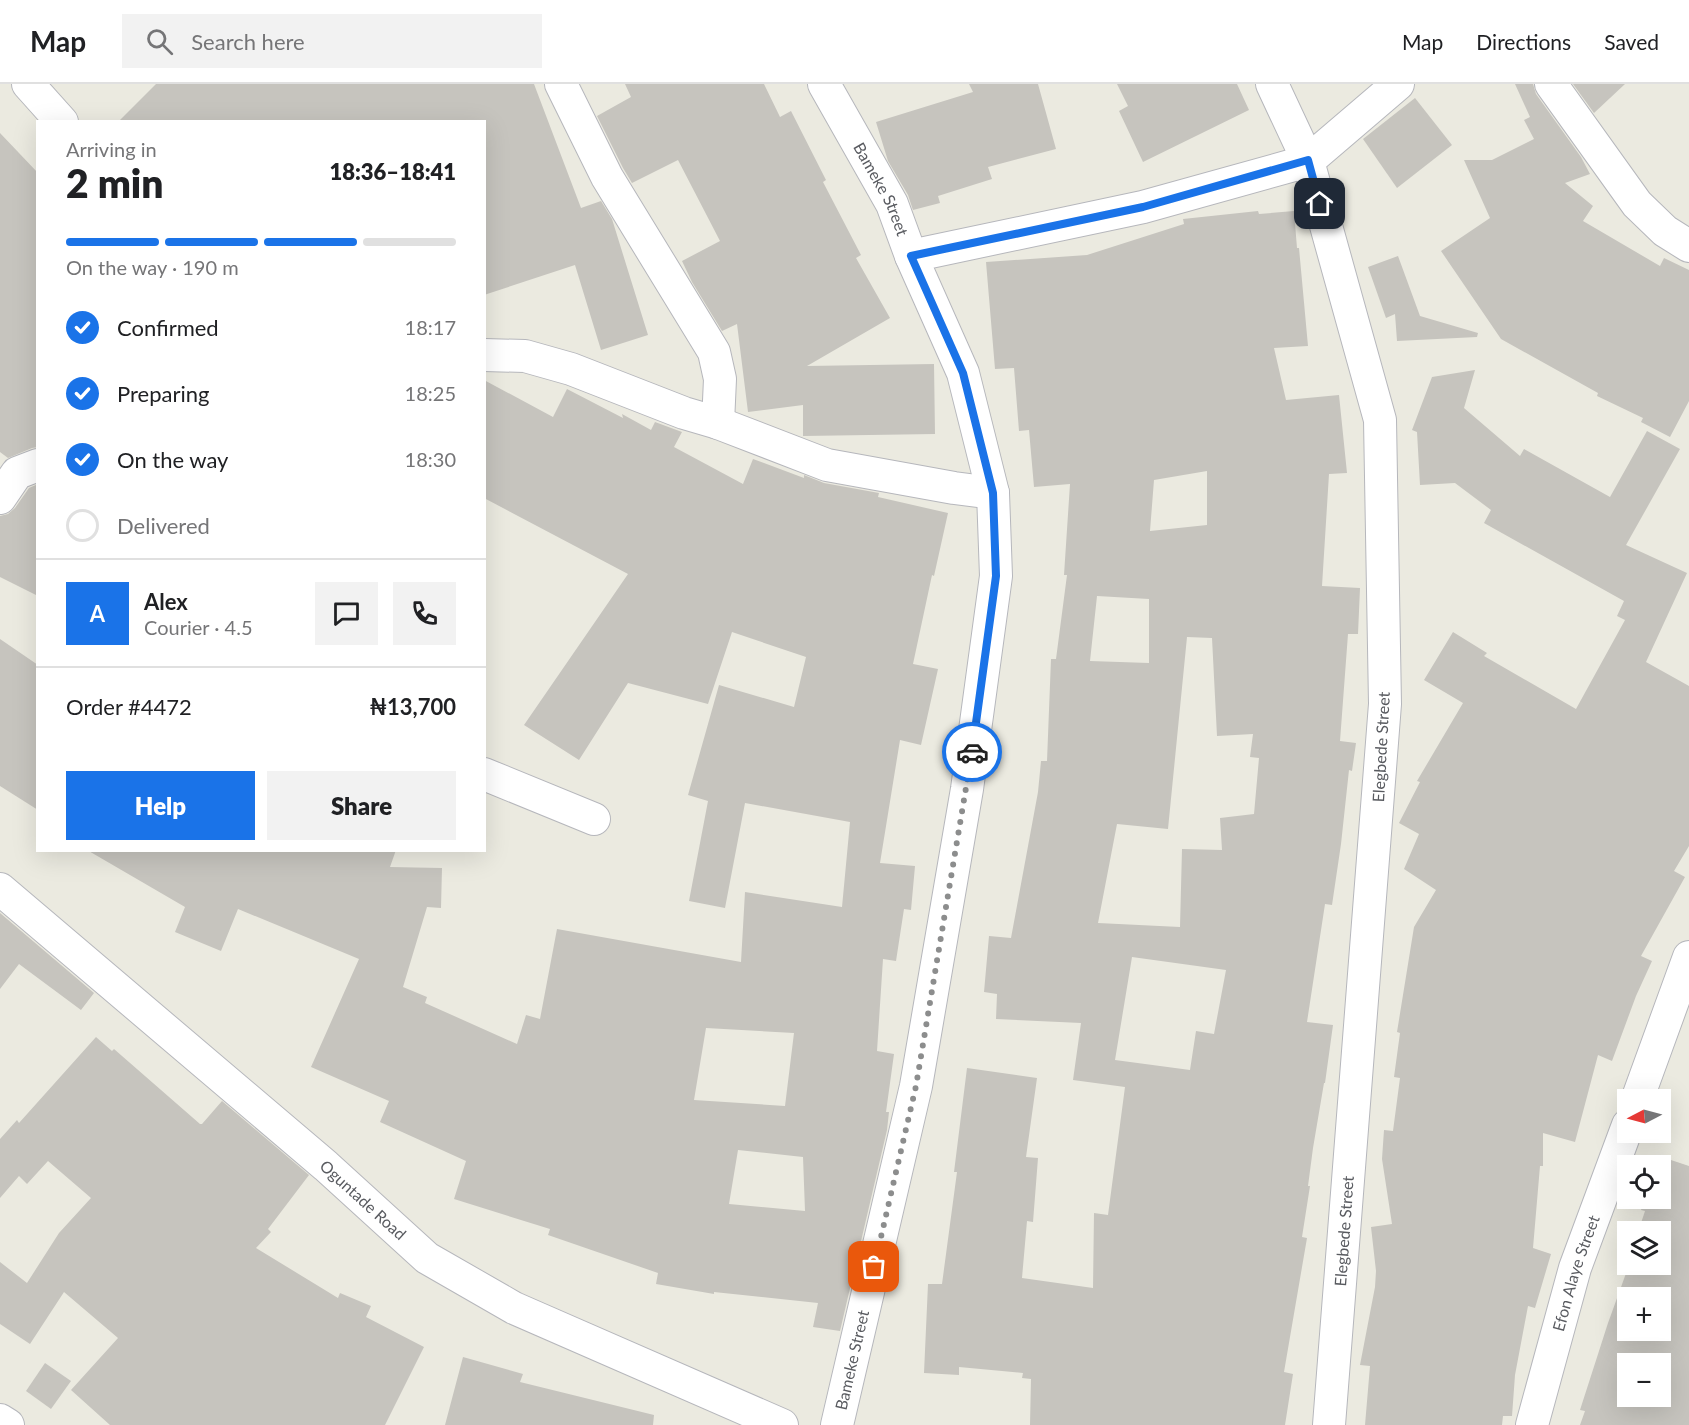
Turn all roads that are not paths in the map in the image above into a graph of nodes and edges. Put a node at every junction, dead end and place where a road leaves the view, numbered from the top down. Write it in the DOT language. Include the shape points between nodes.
graph roads {
  1 [pos="28,84"];
  2 [pos="561,84"];
  3 [pos="824,84"];
  4 [pos="1272,84"];
  5 [pos="1398,84"];
  6 [pos="1551,84"];
  7 [pos="60,120"];
  8 [pos="1308,160"];
  9 [pos="1689,246"];
  10 [pos="911,256"];
  11 [pos="486,355"];
  12 [pos="718,423"];
  13 [pos="36,466"];
  14 [pos="993,493"];
  15 [pos="0,498"];
  16 [pos="486,775"];
  17 [pos="594,819"];
  18 [pos="0,889"];
  19 [pos="1689,957"];
  20 [pos="1641,1089"];
  21 [pos="1621,1143"];
  22 [pos="0,1420"];
  23 [pos="8,1425"];
  24 [pos="782,1425"];
  25 [pos="837,1425"];
  26 [pos="1329,1425"];
  27 [pos="1532,1425"];
  1 -- 7 [label="street"];
  2 -- 12 [label="street" via="607,177 714,352 720,380"];
  3 -- 10 [label="street, Bameke Street" via="892,204"];
  4 -- 8 [label="street, Elegbede Street"];
  5 -- 8 [label="street"];
  6 -- 9 [label="street" via="1637,204 1665,231"];
  8 -- 10 [label="street" via="1143,207"];
  8 -- 26 [label="street, Elegbede Street" via="1380,420 1385,692"];
  10 -- 14 [label="street, Bameke Street" via="963,373"];
  11 -- 12 [label="street" via="525,356 572,369"];
  12 -- 14 [label="street" via="827,465"];
  13 -- 15 [label="street" via="17,473"];
  14 -- 25 [label="street, Bameke Street" via="996,576 967,789 916,1086"];
  16 -- 17 [label="street"];
  18 -- 24 [label="street, Oguntade Road" via="326,1166 427,1258 514,1308"];
  19 -- 20 [label="street"];
  21 -- 27 [label="street, Efon Alaye Street" via="1575,1268"];
  22 -- 23 [label="street"];
}
